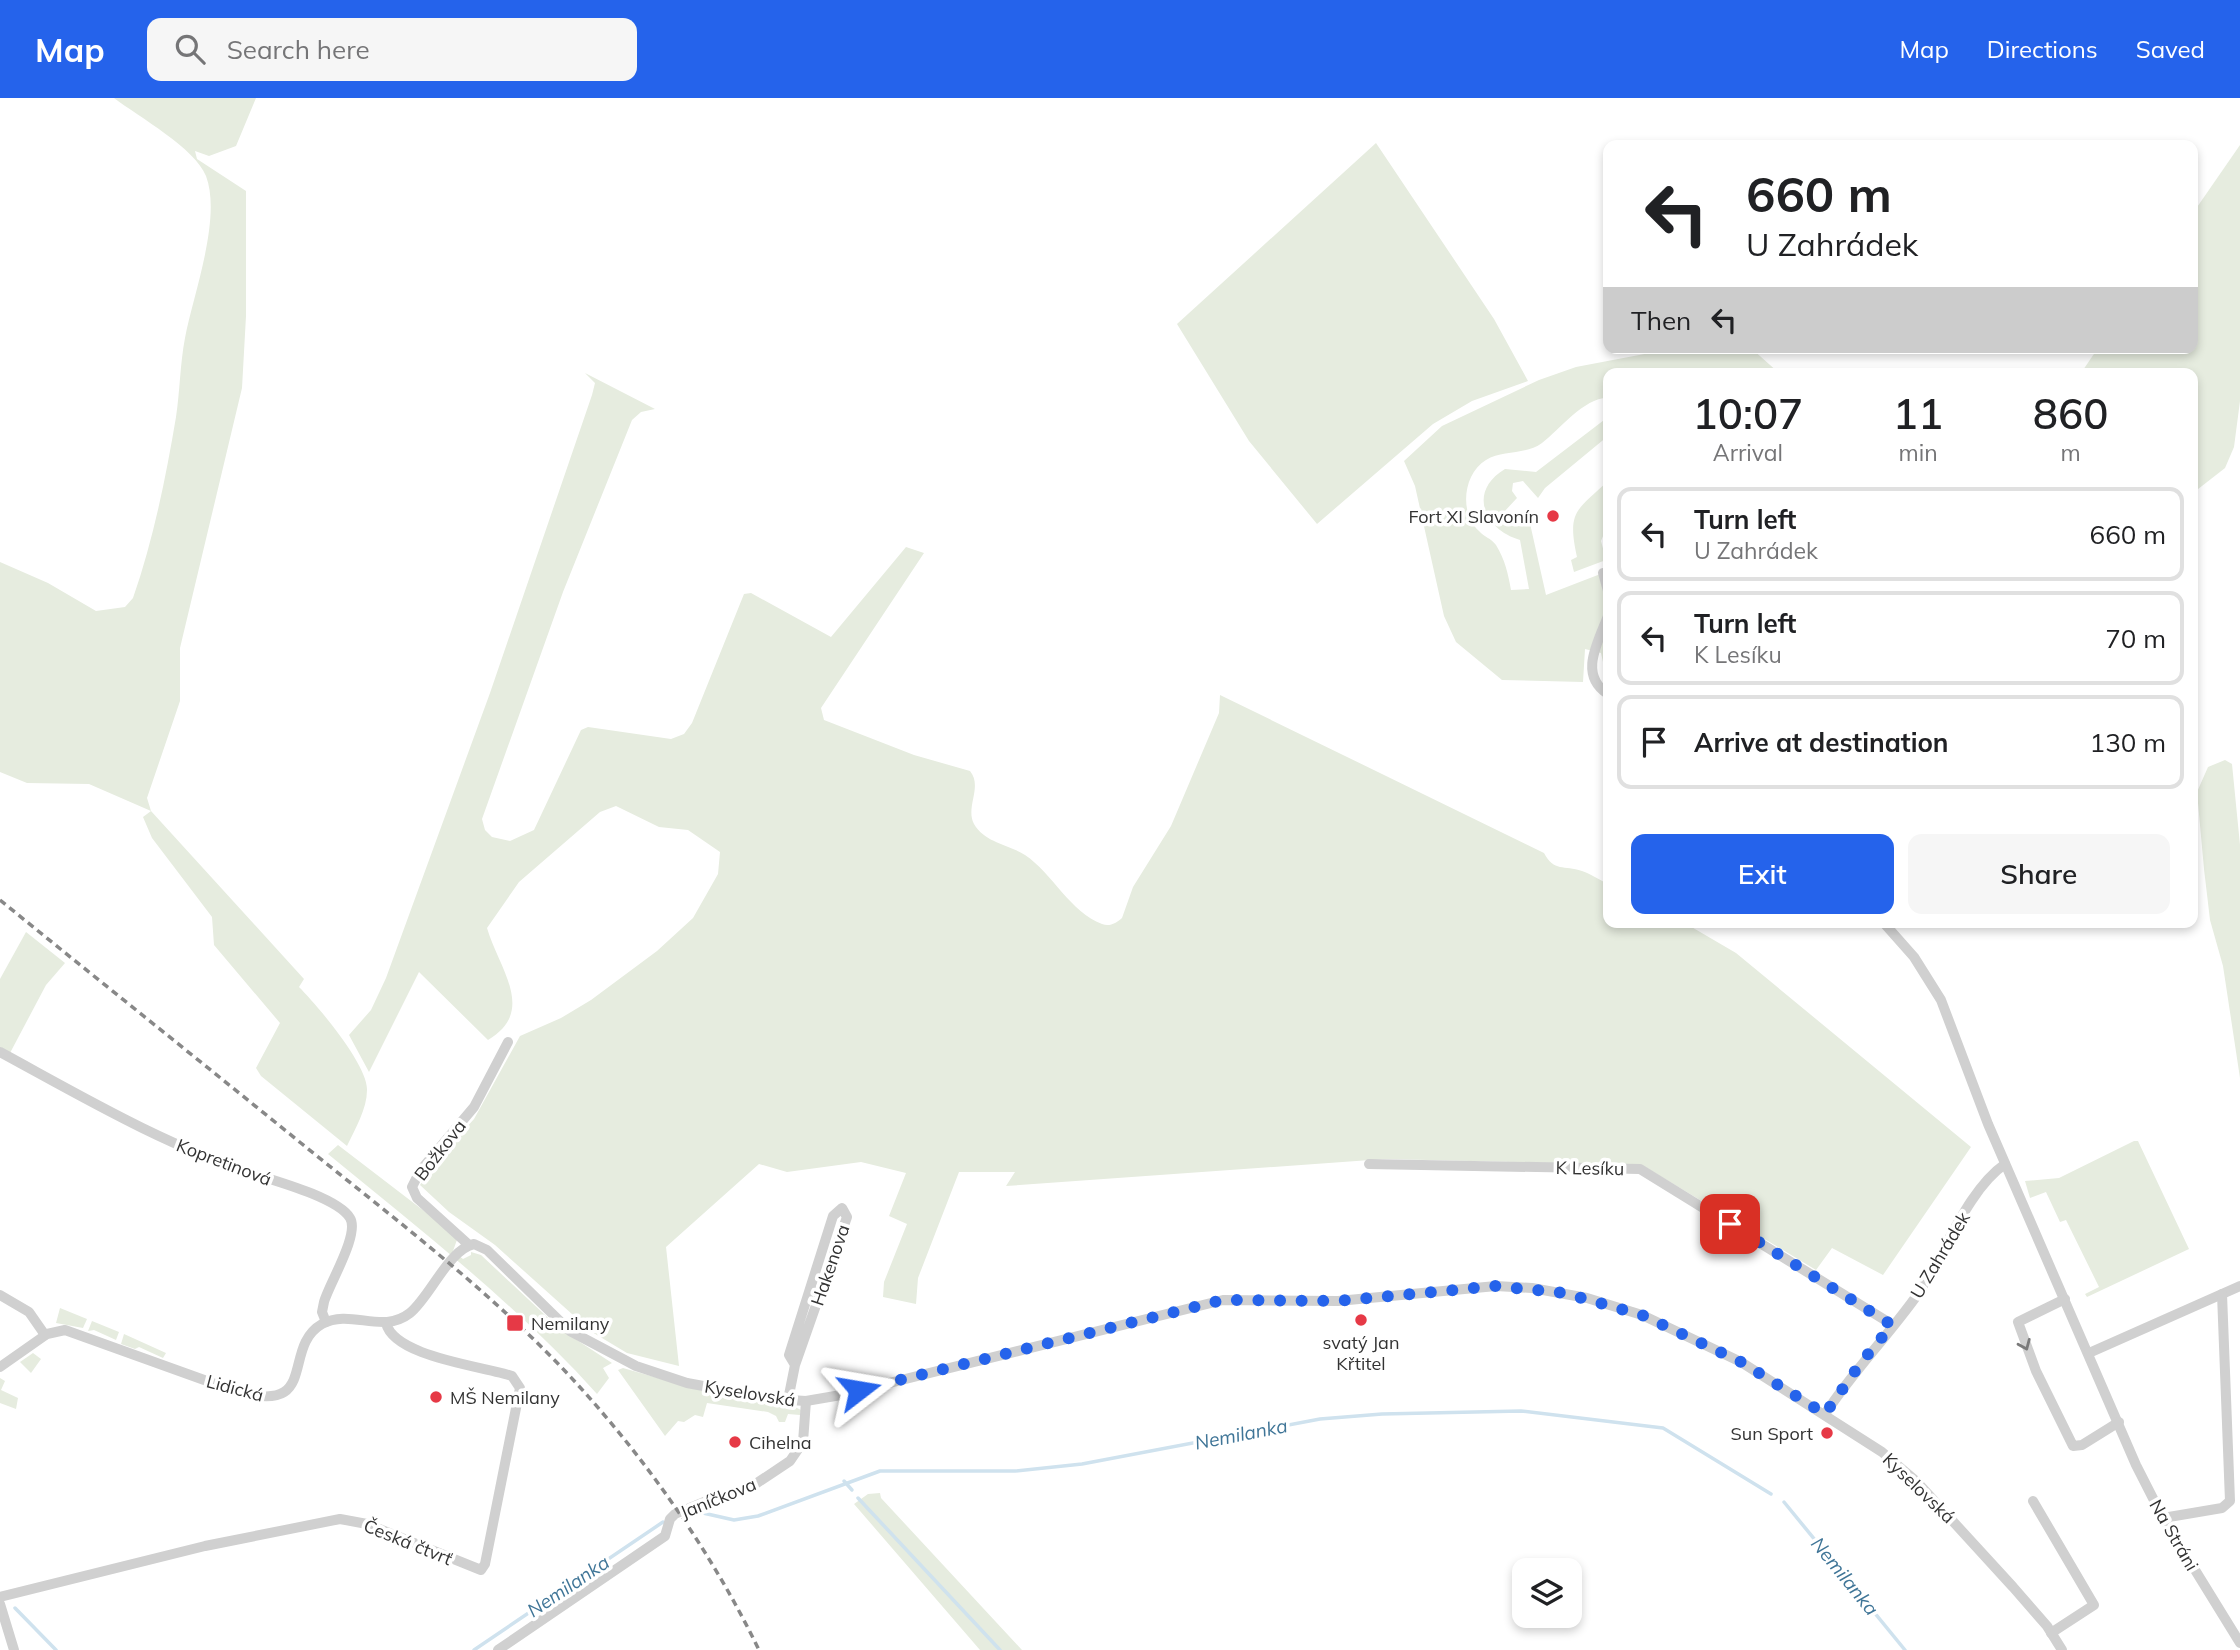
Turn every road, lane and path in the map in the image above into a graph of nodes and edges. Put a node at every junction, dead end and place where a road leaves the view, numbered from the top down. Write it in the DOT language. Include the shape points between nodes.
graph roads {
  1 [pos="1602,573"];
  2 [pos="1603,576"];
  3 [pos="1603,632"];
  4 [pos="1603,689"];
  5 [pos="1888,928"];
  6 [pos="509,1042"];
  7 [pos="0,1052"];
  8 [pos="1369,1164"];
  9 [pos="2005,1164"];
  10 [pos="468,1245"];
  11 [pos="2240,1286"];
  12 [pos="2222,1294"];
  13 [pos="0,1296"];
  14 [pos="2065,1299"];
  15 [pos="326,1322"];
  16 [pos="386,1323"];
  17 [pos="1892,1325"];
  18 [pos="45,1335"];
  19 [pos="2089,1353"];
  20 [pos="795,1365"];
  21 [pos="0,1367"];
  22 [pos="788,1401"];
  23 [pos="806,1401"];
  24 [pos="1825,1414"];
  25 [pos="2119,1422"];
  26 [pos="2033,1501"];
  27 [pos="2163,1518"];
  28 [pos="0,1597"];
  29 [pos="0,1604"];
  30 [pos="2051,1633"];
  31 [pos="2240,1643"];
  32 [pos="14,1650"];
  33 [pos="498,1650"];
  34 [pos="2062,1650"];
  1 -- 2 [label="street"];
  3 -- 4 [label="street" via="1591,667 1593,678"];
  5 -- 9 [label="street, Na Stráni" via="1914,957 1941,1000"];
  6 -- 10 [label="street, Božkova" via="474,1107 412,1187 417,1198"];
  7 -- 15 [label="street, Kopretinová" via="163,1138 345,1212 352,1233 324,1302"];
  8 -- 17 [label="street, K Lesíku" via="1640,1169"];
  9 -- 14 [label="street, Na Stráni"];
  9 -- 17 [label="street, U Zahrádek" via="1966,1211 1921,1288"];
  10 -- 16 [label="street" via="413,1310"];
  10 -- 22 [label="street, Kyselovská" via="487,1250 556,1320 601,1350 677,1380"];
  11 -- 12 [label="street"];
  12 -- 19 [label="street"];
  12 -- 27 [label="street" via="2230,1501 2222,1508"];
  13 -- 18 [label="street" via="29,1312"];
  14 -- 19 [label="street, Na Stráni"];
  14 -- 25 [label="street, one-way" via="2018,1322 2031,1360 2073,1446 2082,1446"];
  15 -- 16 [label="street"];
  15 -- 18 [label="street, Lidická" via="313,1333 287,1389 270,1398 232,1390 69,1330"];
  16 -- 28 [label="street, Česká čtvrť" via="389,1332 418,1351 512,1376 520,1388 481,1570 368,1524 340,1519 205,1546"];
  17 -- 24 [label="street, U Zahrádek"];
  18 -- 21 [label="street"];
  19 -- 25 [label="street, Na Stráni"];
  20 -- 20 [label="street, Hakenova" via="789,1355 833,1216 842,1208 847,1217"];
  20 -- 22 [label="street"];
  22 -- 23 [label="street, Kyselovská"];
  23 -- 24 [label="street, Kyselovská" via="1223,1300 1338,1301 1496,1286 1576,1295 1642,1315 1741,1362"];
  23 -- 33 [label="street, Janíčkova" via="803,1442 790,1461 748,1489 675,1514 665,1536"];
  24 -- 30 [label="street, Kyselovská" via="1913,1479"];
  25 -- 27 [label="street, Na Stráni"];
  26 -- 30 [label="street" via="2094,1605"];
  27 -- 31 [label="street, Na Stráni"];
  29 -- 32 [label="street"];
  30 -- 34 [label="street, Kyselovská"];
}
